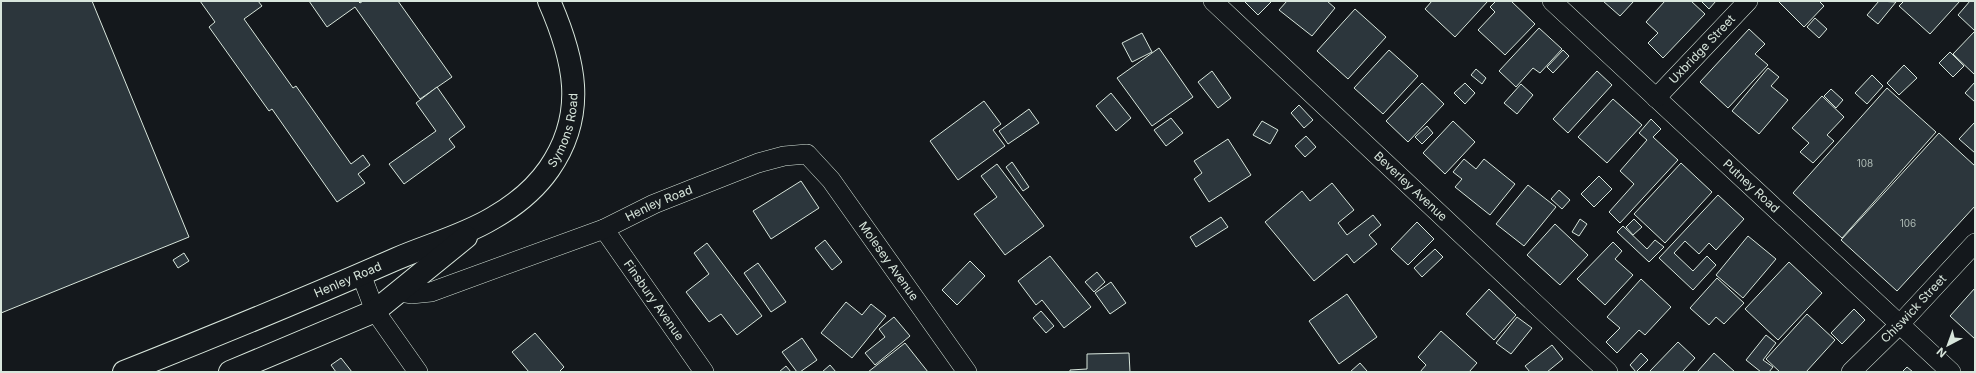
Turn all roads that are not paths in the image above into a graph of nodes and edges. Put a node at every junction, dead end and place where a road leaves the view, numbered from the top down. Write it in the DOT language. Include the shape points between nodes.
graph roads {
  1 [pos="549,1"];
  2 [pos="1213,1"];
  3 [pos="1552,1"];
  4 [pos="1748,1"];
  5 [pos="1656,98"];
  6 [pos="807,154"];
  7 [pos="478,227"];
  8 [pos="604,229"];
  9 [pos="1975,243"];
  10 [pos="361,274"];
  11 [pos="399,292"];
  12 [pos="374,311"];
  13 [pos="1900,324"];
  14 [pos="137,370"];
  15 [pos="230,372"];
  16 [pos="418,372"];
  17 [pos="704,372"];
  18 [pos="967,372"];
  19 [pos="1608,372"];
  20 [pos="1851,372"];
  21 [pos="1951,372"];
  1 -- 7 [label="main road, Symons Road" via="561,28 573,74 572,113 565,136 550,168 539,181 509,207"];
  2 -- 19 [label="street, Beverley Avenue"];
  3 -- 5 [label="street, Putney Road"];
  4 -- 5 [label="street, Uxbridge Street"];
  5 -- 13 [label="street, Putney Road"];
  6 -- 8 [label="street, Henley Road" via="784,156 758,163 654,204"];
  6 -- 18 [label="street, Molesey Avenue" via="832,180"];
  7 -- 10 [label="main road, Henley Road"];
  7 -- 11 [label="main road"];
  8 -- 11 [label="street, Henley Road" via="431,292"];
  8 -- 17 [label="street, Finsbury Avenue"];
  9 -- 13 [label="street, Chiswick Street"];
  10 -- 12 [label="street"];
  10 -- 14 [label="main road, Henley Road"];
  11 -- 12 [label="main road"];
  12 -- 15 [label="main road"];
  12 -- 16 [label="street"];
  13 -- 20 [label="street, Chiswick Street"];
  13 -- 21 [label="street, Putney Road"];
}
